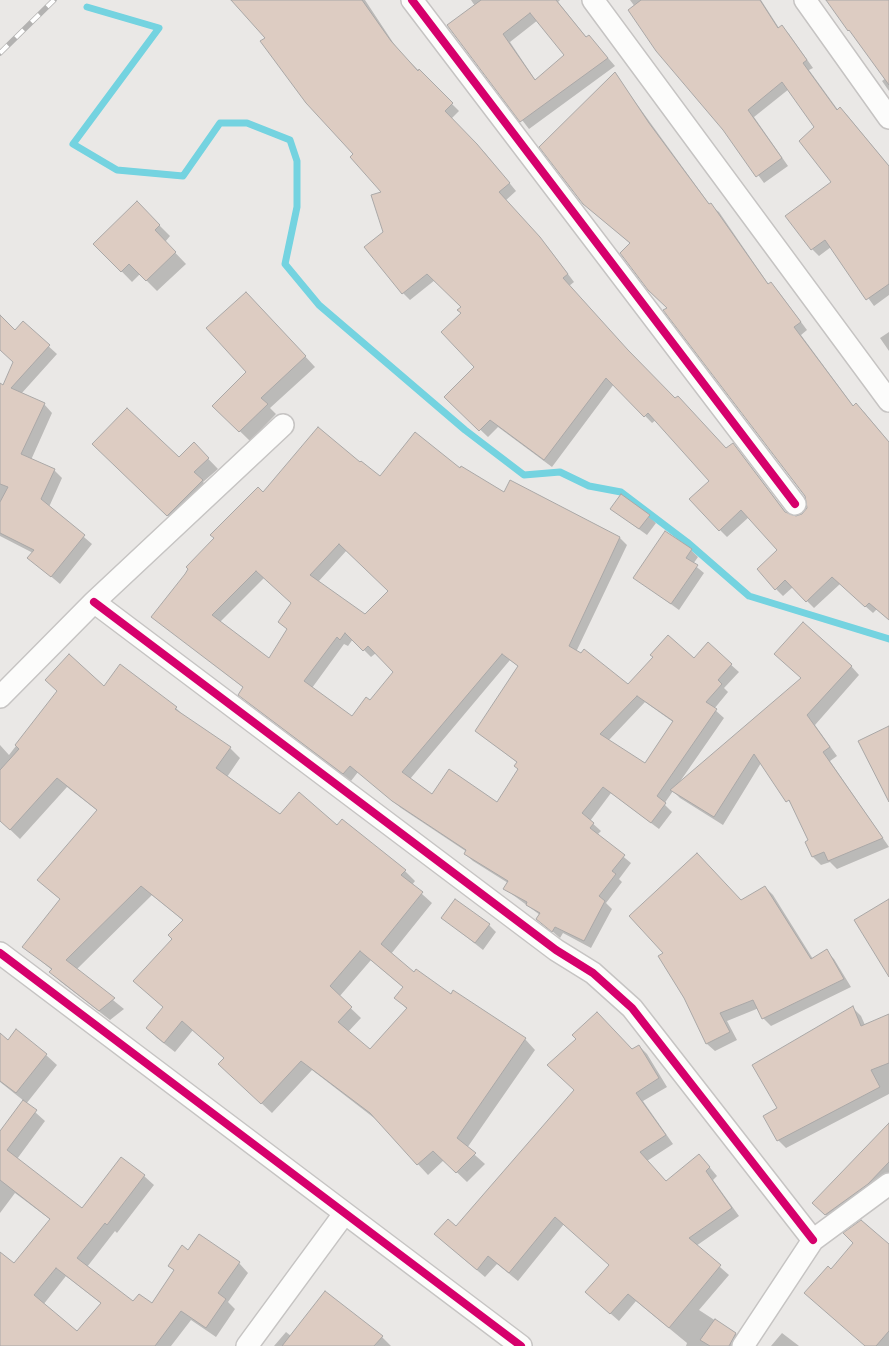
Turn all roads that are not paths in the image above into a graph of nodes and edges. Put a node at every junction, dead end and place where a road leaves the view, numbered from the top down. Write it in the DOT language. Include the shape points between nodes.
graph roads {
  1 [pos="412,0"];
  2 [pos="594,0"];
  3 [pos="805,0"];
  4 [pos="889,118"];
  5 [pos="889,401"];
  6 [pos="283,425"];
  7 [pos="796,504"];
  8 [pos="94,602"];
  9 [pos="0,697"];
  10 [pos="0,954"];
  11 [pos="889,1185"];
  12 [pos="344,1214"];
  13 [pos="814,1240"];
  14 [pos="247,1346"];
  15 [pos="521,1346"];
  16 [pos="743,1346"];
  1 -- 7 [label="street"];
  2 -- 5 [label="street"];
  3 -- 4 [label="street"];
  6 -- 8 [label="street"];
  8 -- 9 [label="street"];
  8 -- 13 [label="street" via="556,950 600,979 632,1008"];
  10 -- 12 [label="street"];
  11 -- 13 [label="street"];
  12 -- 14 [label="street"];
  12 -- 15 [label="street"];
  13 -- 16 [label="street"];
}
